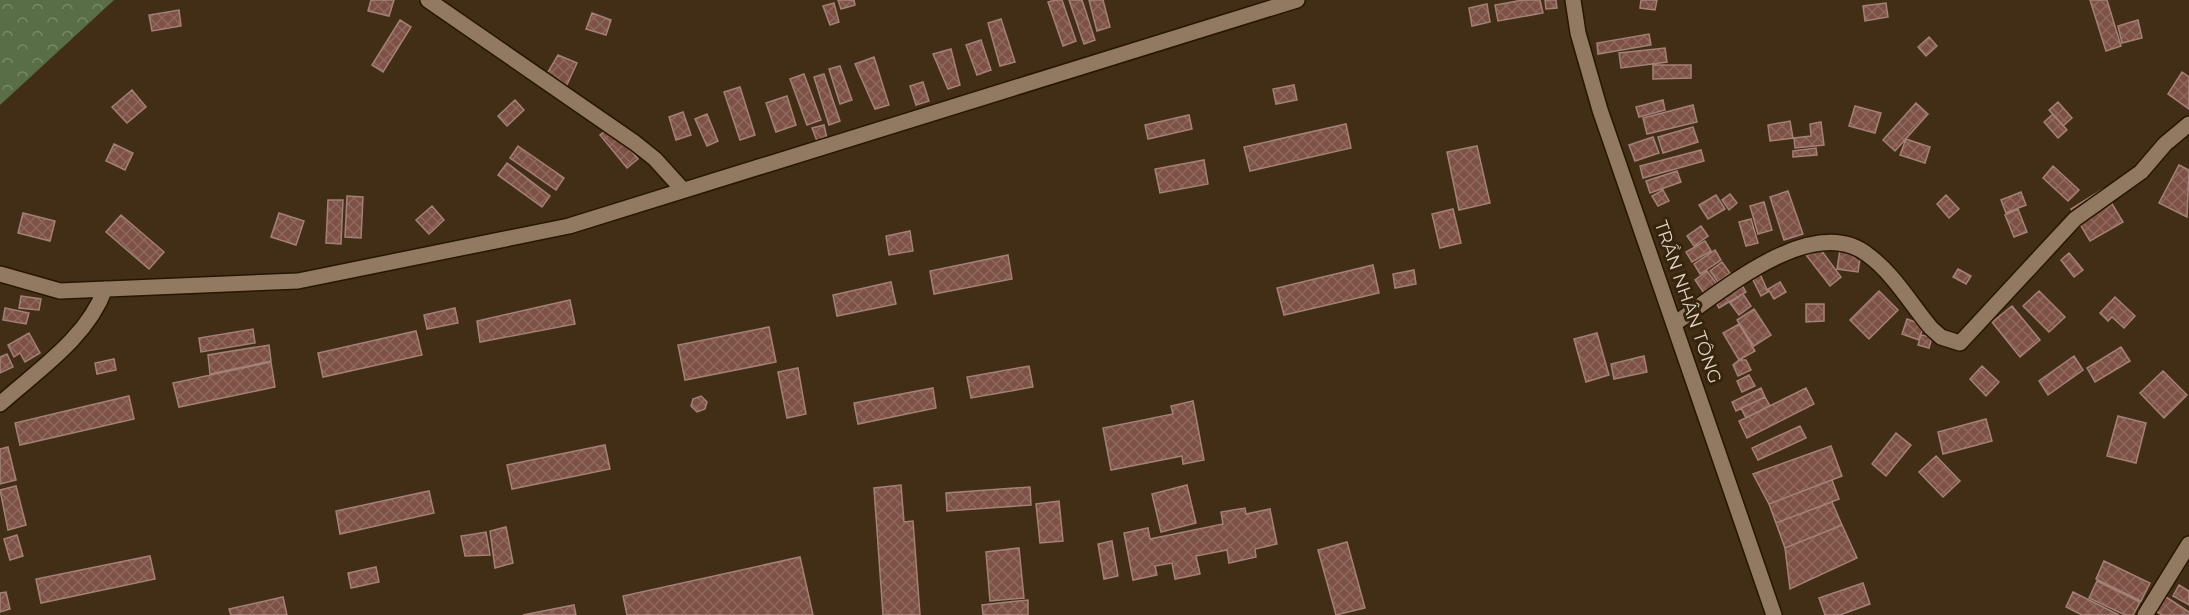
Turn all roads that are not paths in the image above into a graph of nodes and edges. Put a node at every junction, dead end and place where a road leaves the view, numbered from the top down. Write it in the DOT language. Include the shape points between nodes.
graph roads {
  1 [pos="429,0"];
  2 [pos="1298,0"];
  3 [pos="1573,0"];
  4 [pos="2189,124"];
  5 [pos="683,190"];
  6 [pos="0,274"];
  7 [pos="105,289"];
  8 [pos="1674,324"];
  9 [pos="0,404"];
  10 [pos="2189,544"];
  11 [pos="1774,615"];
  12 [pos="2145,615"];
  1 -- 5 [label="street" via="635,143"];
  2 -- 5 [label="street"];
  3 -- 8 [label="street, TRẦN NHÂN TÔNG" via="1578,33 1600,110"];
  4 -- 8 [label="street" via="2141,172 2075,219 1960,343 1941,337 1930,328 1870,256 1854,246 1834,241 1818,241 1785,253"];
  5 -- 7 [label="street" via="569,226 298,281"];
  6 -- 7 [label="street" via="60,291"];
  7 -- 9 [label="street" via="93,316 66,346"];
  8 -- 11 [label="street, TRẦN NHÂN TÔNG"];
  10 -- 12 [label="street"];
}
